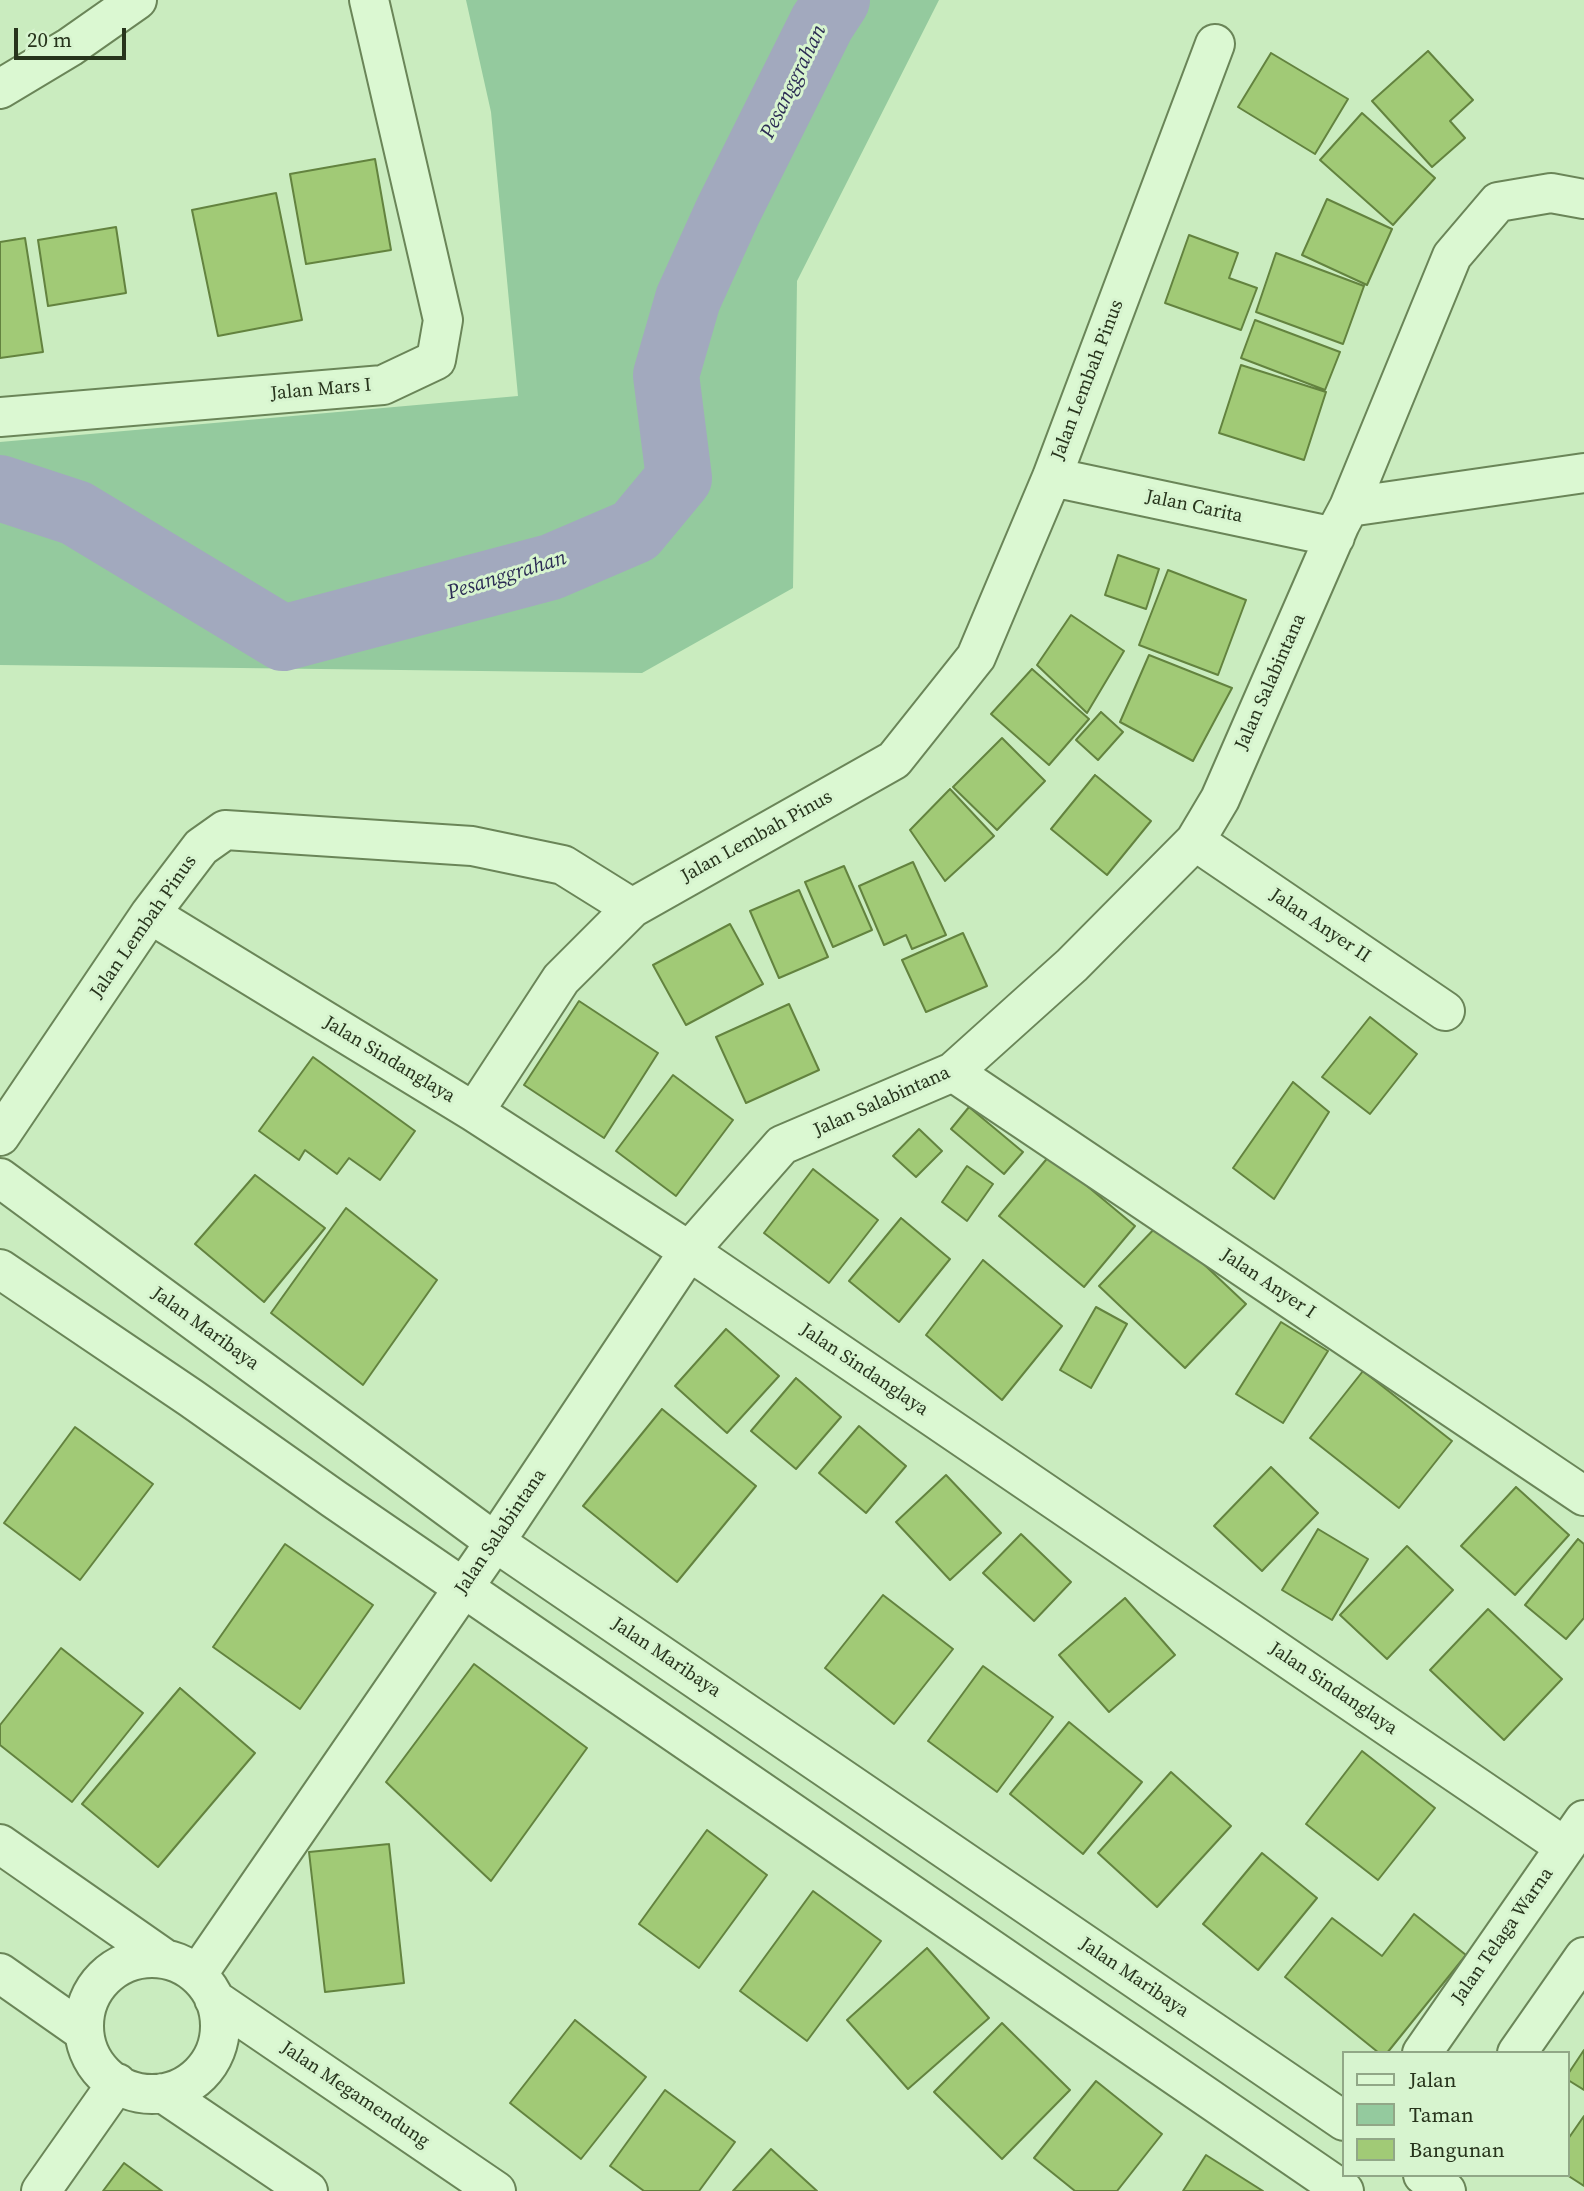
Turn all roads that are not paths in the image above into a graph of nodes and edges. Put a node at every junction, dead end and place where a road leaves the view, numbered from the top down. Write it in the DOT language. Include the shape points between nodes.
graph roads {
  1 [pos="136,0"];
  2 [pos="369,0"];
  3 [pos="1215,44"];
  4 [pos="0,89"];
  5 [pos="1584,199"];
  6 [pos="0,418"];
  7 [pos="1584,472"];
  8 [pos="1052,477"];
  9 [pos="1342,522"];
  10 [pos="1195,841"];
  11 [pos="632,908"];
  12 [pos="150,914"];
  13 [pos="1445,1011"];
  14 [pos="953,1072"];
  15 [pos="474,1112"];
  16 [pos="0,1136"];
  17 [pos="0,1178"];
  18 [pos="689,1251"];
  19 [pos="0,1269"];
  20 [pos="1584,1496"];
  21 [pos="495,1542"];
  22 [pos="464,1587"];
  23 [pos="1575,1833"];
  24 [pos="0,1844"];
  25 [pos="1584,1957"];
  26 [pos="0,1973"];
  27 [pos="192,1978"];
  28 [pos="84,2032"];
  29 [pos="1423,2051"];
  30 [pos="1518,2051"];
  31 [pos="117,2083"];
  32 [pos="163,2093"];
  33 [pos="1342,2120"];
  34 [pos="1337,2182"];
  35 [pos="41,2191"];
  36 [pos="308,2191"];
  37 [pos="496,2191"];
  1 -- 4 [label="street" via="71,47"];
  2 -- 6 [label="street, Jalan Mars I" via="443,320 436,360 383,385"];
  3 -- 8 [label="street, Jalan Lembah Pinus"];
  5 -- 9 [label="street, Jalan Salabintana" via="1551,193 1498,202 1452,256"];
  7 -- 9 [label="street, Jalan Carita"];
  8 -- 9 [label="street, Jalan Carita"];
  8 -- 11 [label="street, Jalan Lembah Pinus" via="976,657 894,760"];
  9 -- 10 [label="street, Jalan Salabintana" via="1220,799"];
  10 -- 13 [label="street, Jalan Anyer II"];
  10 -- 14 [label="street, Jalan Salabintana" via="1072,965"];
  11 -- 12 [label="street, Jalan Lembah Pinus" via="563,865 472,845 225,830 201,847"];
  11 -- 15 [label="street" via="561,979"];
  12 -- 15 [label="street, Jalan Sindanglaya"];
  12 -- 16 [label="street, Jalan Lembah Pinus"];
  14 -- 18 [label="street, Jalan Salabintana" via="782,1145"];
  14 -- 20 [label="street, Jalan Anyer I"];
  15 -- 18 [label="street, Jalan Sindanglaya"];
  17 -- 21 [label="street, Jalan Maribaya"];
  18 -- 21 [label="street, Jalan Salabintana"];
  18 -- 23 [label="street, Jalan Sindanglaya"];
  19 -- 22 [label="street"];
  21 -- 22 [label="street, Jalan Salabintana"];
  21 -- 33 [label="street, Jalan Maribaya"];
  22 -- 27 [label="street, Jalan Salabintana"];
  22 -- 34 [label="street"];
  23 -- 29 [label="street, Jalan Telaga Warna"];
  24 -- 27 [label="street, Jalan Megamendung"];
  25 -- 30 [label="street"];
  26 -- 28 [label="street"];
  27 -- 28 [label="street" via="153,1958 127,1962 106,1975 91,1995"];
  27 -- 32 [label="street" via="220,2029 212,2059 202,2071"];
  27 -- 37 [label="street, Jalan Megamendung"];
  28 -- 31 [label="street" via="94,2061"];
  31 -- 32 [label="street" via="139,2092"];
  31 -- 35 [label="street"];
  32 -- 36 [label="street"];
}
